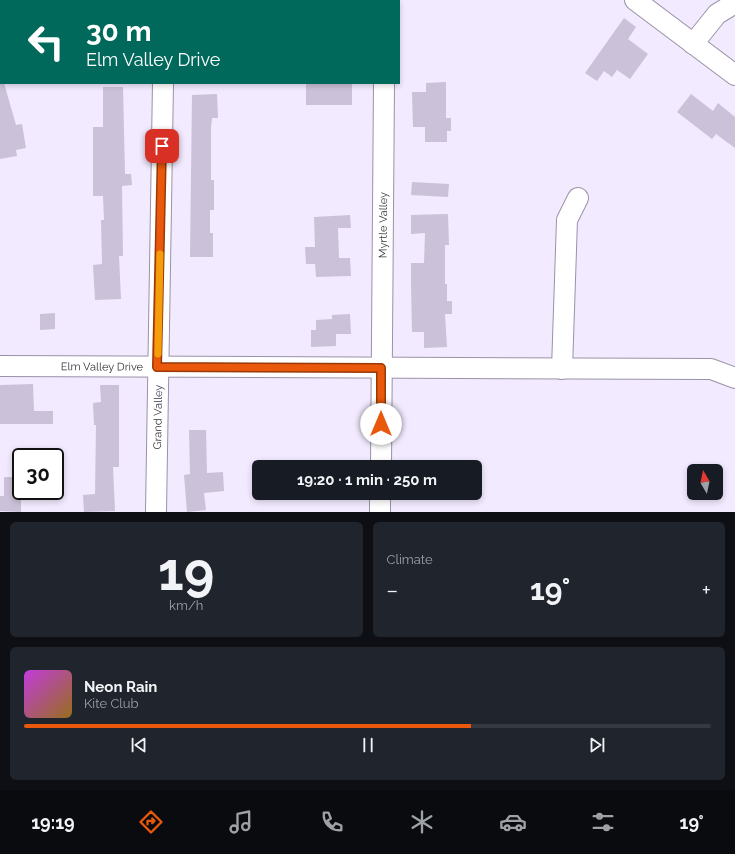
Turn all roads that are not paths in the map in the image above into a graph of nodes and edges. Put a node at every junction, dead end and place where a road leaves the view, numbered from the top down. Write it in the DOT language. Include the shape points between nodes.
graph roads {
  1 [pos="635,0"];
  2 [pos="735,3"];
  3 [pos="694,44"];
  4 [pos="735,75"];
  5 [pos="163,84"];
  6 [pos="384,84"];
  7 [pos="578,198"];
  8 [pos="0,366"];
  9 [pos="157,367"];
  10 [pos="381,368"];
  11 [pos="562,369"];
  12 [pos="735,378"];
  13 [pos="381,460"];
  14 [pos="380,500"];
  15 [pos="156,512"];
  16 [pos="380,512"];
  1 -- 3 [label="street"];
  2 -- 3 [label="street" via="717,14"];
  3 -- 4 [label="street"];
  5 -- 9 [label="street, Grand Valley"];
  6 -- 10 [label="street, Myrtle Valley"];
  7 -- 11 [label="street" via="567,220"];
  8 -- 9 [label="street, Elm Valley Drive"];
  9 -- 10 [label="street, Elm Valley Drive"];
  9 -- 15 [label="street, Grand Valley"];
  10 -- 11 [label="street, Elm Valley Drive"];
  10 -- 13 [label="street, Myrtle Valley"];
  11 -- 12 [label="street, Elm Valley Drive" via="711,369"];
  14 -- 16 [label="street"];
}
